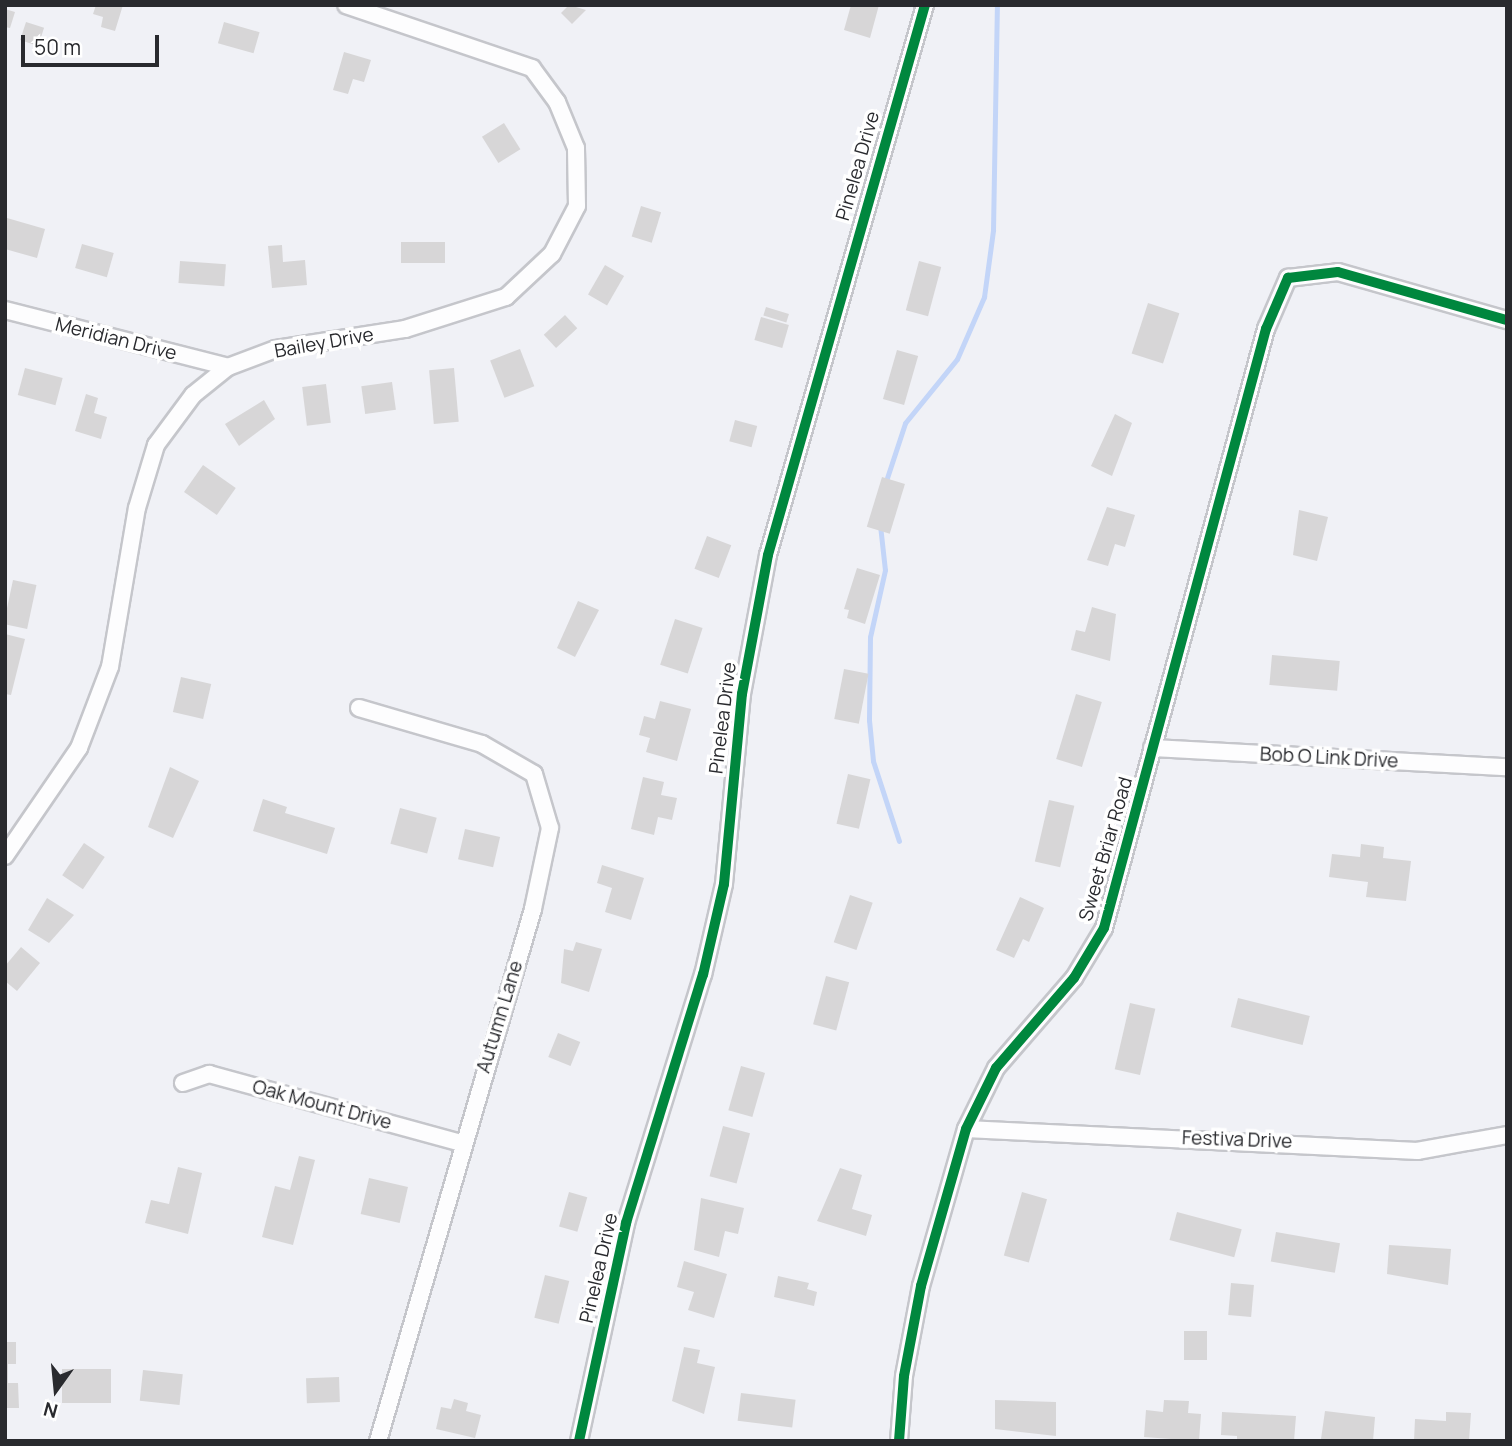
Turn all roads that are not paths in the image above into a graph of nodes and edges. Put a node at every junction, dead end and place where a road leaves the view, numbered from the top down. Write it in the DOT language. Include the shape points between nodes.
graph roads {
  1 [pos="346,5"];
  2 [pos="925,5"];
  3 [pos="5,310"];
  4 [pos="1507,320"];
  5 [pos="228,366"];
  6 [pos="359,708"];
  7 [pos="1152,748"];
  8 [pos="1507,767"];
  9 [pos="5,856"];
  10 [pos="183,1083"];
  11 [pos="966,1129"];
  12 [pos="1507,1135"];
  13 [pos="462,1143"];
  14 [pos="378,1441"];
  15 [pos="579,1441"];
  16 [pos="899,1441"];
  1 -- 5 [label="street, Bailey Drive" via="532,68 556,102 576,148 577,206 552,254 506,298 405,329 276,349"];
  2 -- 15 [label="street, Pinelea Drive" via="768,555 742,694 724,884 703,975 626,1223"];
  3 -- 5 [label="street, Meridian Drive"];
  4 -- 7 [label="street, Sweet Briar Road" via="1338,272 1289,278 1266,330"];
  5 -- 9 [label="street, Bailey Drive" via="193,396 156,445 136,508 110,667 79,748"];
  6 -- 13 [label="street, Autumn Lane" via="482,744 534,774 550,828 533,909"];
  7 -- 8 [label="street, Bob O Link Drive"];
  7 -- 11 [label="street, Sweet Briar Road" via="1104,928 1074,978 996,1068"];
  10 -- 13 [label="street, Oak Mount Drive" via="209,1074"];
  11 -- 12 [label="street, Festiva Drive" via="1417,1151"];
  11 -- 16 [label="street, Sweet Briar Road" via="921,1286 904,1377"];
  13 -- 14 [label="street, Autumn Lane"];
}
